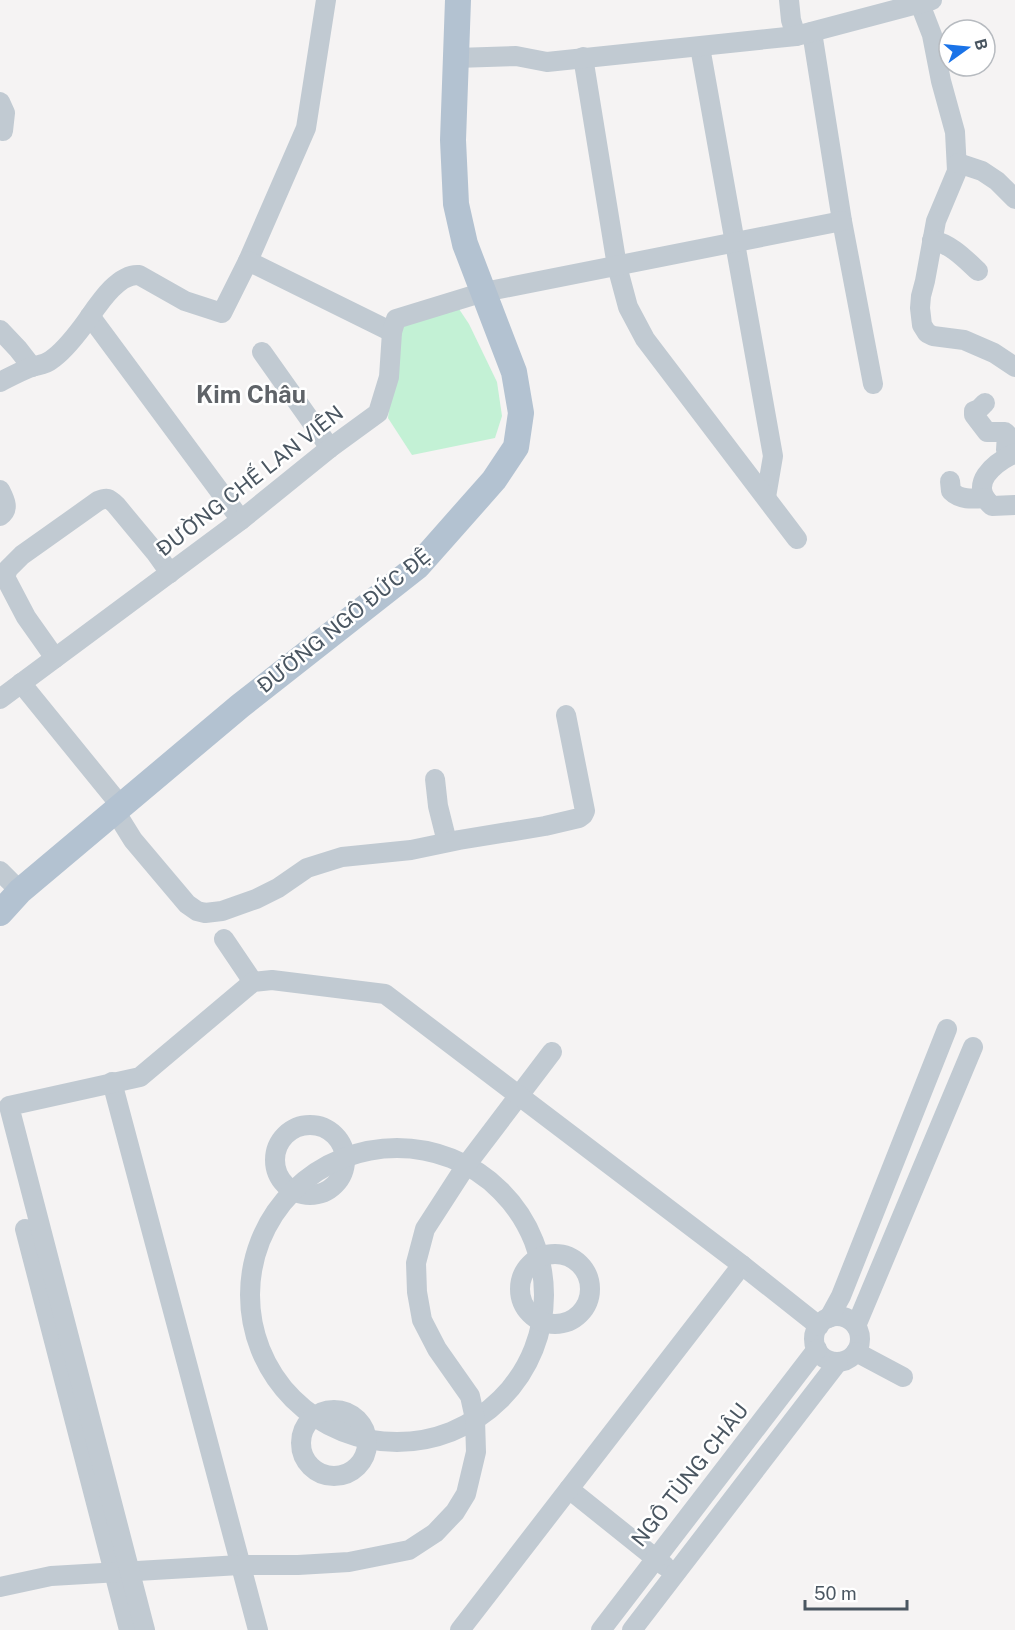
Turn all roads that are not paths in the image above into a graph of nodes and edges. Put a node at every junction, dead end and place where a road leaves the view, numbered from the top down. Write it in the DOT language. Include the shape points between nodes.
graph roads {
  1 [pos="326,0"];
  2 [pos="458,0"];
  3 [pos="789,0"];
  4 [pos="926,2"];
  5 [pos="804,34"];
  6 [pos="700,47"];
  7 [pos="584,57"];
  8 [pos="456,58"];
  9 [pos="0,102"];
  10 [pos="3,131"];
  11 [pos="958,163"];
  12 [pos="1015,199"];
  13 [pos="842,221"];
  14 [pos="932,240"];
  15 [pos="736,242"];
  16 [pos="248,261"];
  17 [pos="617,266"];
  18 [pos="978,271"];
  19 [pos="484,292"];
  20 [pos="90,316"];
  21 [pos="0,330"];
  22 [pos="392,332"];
  23 [pos="262,352"];
  24 [pos="32,367"];
  25 [pos="1015,367"];
  26 [pos="0,382"];
  27 [pos="873,384"];
  28 [pos="985,403"];
  29 [pos="330,448"];
  30 [pos="1013,454"];
  31 [pos="950,481"];
  32 [pos="0,490"];
  33 [pos="766,497"];
  34 [pos="985,498"];
  35 [pos="1015,505"];
  36 [pos="0,516"];
  37 [pos="241,520"];
  38 [pos="797,539"];
  39 [pos="170,573"];
  40 [pos="55,658"];
  41 [pos="21,683"];
  42 [pos="0,699"];
  43 [pos="566,715"];
  44 [pos="435,779"];
  45 [pos="118,808"];
  46 [pos="447,843"];
  47 [pos="0,871"];
  48 [pos="20,891"];
  49 [pos="0,913"];
  50 [pos="224,939"];
  51 [pos="253,982"];
  52 [pos="947,1029"];
  53 [pos="973,1047"];
  54 [pos="552,1052"];
  55 [pos="112,1082"];
  56 [pos="519,1095"];
  57 [pos="345,1156"];
  58 [pos="467,1164"];
  59 [pos="291,1189"];
  60 [pos="25,1229"];
  61 [pos="539,1258"];
  62 [pos="742,1265"];
  63 [pos="545,1322"];
  64 [pos="824,1322"];
  65 [pos="856,1326"];
  66 [pos="817,1349"];
  67 [pos="856,1352"];
  68 [pos="838,1362"];
  69 [pos="903,1377"];
  70 [pos="313,1418"];
  71 [pos="475,1419"];
  72 [pos="367,1441"];
  73 [pos="569,1489"];
  74 [pos="656,1559"];
  75 [pos="240,1565"];
  76 [pos="122,1572"];
  77 [pos="676,1575"];
  78 [pos="0,1587"];
  79 [pos="129,1630"];
  80 [pos="145,1630"];
  81 [pos="258,1630"];
  82 [pos="460,1630"];
  83 [pos="601,1630"];
  84 [pos="632,1630"];
  1 -- 16 [label="street" via="306,128"];
  2 -- 8 [label="main road, ĐƯỜNG NGÔ ĐỨC ĐỆ"];
  3 -- 5 [label="street" via="791,20"];
  4 -- 5 [label="street"];
  4 -- 11 [label="street" via="955,132"];
  5 -- 6 [label="street"];
  5 -- 13 [label="street"];
  6 -- 7 [label="street"];
  6 -- 15 [label="street"];
  7 -- 8 [label="street" via="547,62 516,56"];
  7 -- 17 [label="street"];
  8 -- 19 [label="main road, ĐƯỜNG NGÔ ĐỨC ĐỆ" via="456,204 465,244"];
  9 -- 10 [label="street" via="5,113"];
  11 -- 12 [label="street" via="982,171"];
  11 -- 14 [label="street"];
  13 -- 15 [label="street"];
  13 -- 27 [label="street"];
  14 -- 18 [label="street" via="952,248"];
  14 -- 25 [label="street" via="920,308 927,333 964,340"];
  15 -- 17 [label="street"];
  15 -- 33 [label="street" via="773,456"];
  16 -- 20 [label="street" via="222,314 184,301 132,274 110,291"];
  16 -- 22 [label="street"];
  17 -- 19 [label="street"];
  17 -- 33 [label="street" via="628,307 645,339"];
  19 -- 22 [label="street" via="396,319"];
  19 -- 45 [label="main road, ĐƯỜNG NGÔ ĐỨC ĐỆ" via="514,372 521,413 516,447 494,480 418,566"];
  20 -- 24 [label="street" via="52,359"];
  20 -- 37 [label="street"];
  21 -- 24 [label="street"];
  22 -- 29 [label="street, ĐƯỜNG CHẾ LAN VIÊN" via="389,378 378,413"];
  23 -- 29 [label="street"];
  24 -- 26 [label="street"];
  28 -- 30 [label="street" via="974,415 987,432 1005,432 1006,450"];
  29 -- 37 [label="street, ĐƯỜNG CHẾ LAN VIÊN"];
  30 -- 34 [label="street" via="983,477"];
  31 -- 34 [label="street" via="956,496"];
  32 -- 36 [label="street" via="6,508"];
  33 -- 38 [label="street"];
  34 -- 35 [label="street" via="992,506"];
  37 -- 39 [label="street, ĐƯỜNG CHẾ LAN VIÊN"];
  39 -- 40 [label="street, ĐƯỜNG CHẾ LAN VIÊN"];
  39 -- 40 [label="street" via="110,498 98,501 22,555 8,568 5,577 26,617"];
  40 -- 41 [label="street, ĐƯỜNG CHẾ LAN VIÊN"];
  41 -- 42 [label="street, ĐƯỜNG CHẾ LAN VIÊN"];
  41 -- 45 [label="street"];
  43 -- 46 [label="street" via="583,815 545,826"];
  44 -- 46 [label="street"];
  45 -- 46 [label="street" via="133,840 187,904 205,913 256,899 299,873 342,857"];
  45 -- 48 [label="main road, ĐƯỜNG NGÔ ĐỨC ĐỆ"];
  47 -- 48 [label="street"];
  48 -- 49 [label="main road, ĐƯỜNG NGÔ ĐỨC ĐỆ"];
  50 -- 51 [label="street"];
  51 -- 55 [label="street" via="140,1077"];
  51 -- 56 [label="street" via="272,980 385,994"];
  52 -- 64 [label="street" via="841,1296"];
  53 -- 65 [label="street"];
  54 -- 56 [label="street"];
  55 -- 75 [label="street"];
  55 -- 76 [label="street" via="9,1106"];
  56 -- 58 [label="street"];
  56 -- 62 [label="street"];
  57 -- 58 [label="street" via="411,1147"];
  57 -- 59 [label="street"];
  57 -- 59 [label="street" via="338,1138 329,1130 307,1125 286,1134 279,1144 276,1166"];
  58 -- 61 [label="street" via="505,1191 530,1227"];
  58 -- 71 [label="street" via="425,1229 416,1263 422,1320 470,1396"];
  59 -- 70 [label="street" via="255,1251 248,1299 256,1346 280,1389"];
  60 -- 76 [label="street"];
  61 -- 63 [label="street" via="524,1274 521,1295 531,1314"];
  61 -- 63 [label="street" via="562,1254 573,1259 582,1266 590,1288 582,1311 573,1318 563,1323"];
  62 -- 64 [label="street"];
  62 -- 73 [label="street"];
  63 -- 71 [label="street" via="525,1368 498,1403"];
  64 -- 65 [label="street" via="837,1316"];
  64 -- 66 [label="street" via="815,1335"];
  65 -- 67 [label="street" via="860,1341"];
  66 -- 68 [label="street" via="827,1360"];
  66 -- 74 [label="street, NGÔ TÙNG CHÂU"];
  67 -- 68 [label="street"];
  67 -- 69 [label="street"];
  68 -- 77 [label="street"];
  70 -- 72 [label="street"];
  70 -- 72 [label="street" via="306,1426 301,1449 311,1468 320,1474 330,1477 351,1473 365,1457"];
  71 -- 72 [label="street" via="455,1434 403,1443"];
  71 -- 75 [label="street" via="476,1452 466,1494 435,1533 409,1550 348,1562"];
  73 -- 74 [label="street"];
  73 -- 82 [label="street"];
  74 -- 77 [label="street"];
  74 -- 83 [label="street, NGÔ TÙNG CHÂU"];
  75 -- 76 [label="street"];
  75 -- 81 [label="street"];
  76 -- 78 [label="street" via="51,1576"];
  76 -- 79 [label="street"];
  76 -- 80 [label="street"];
  77 -- 84 [label="street"];
}
